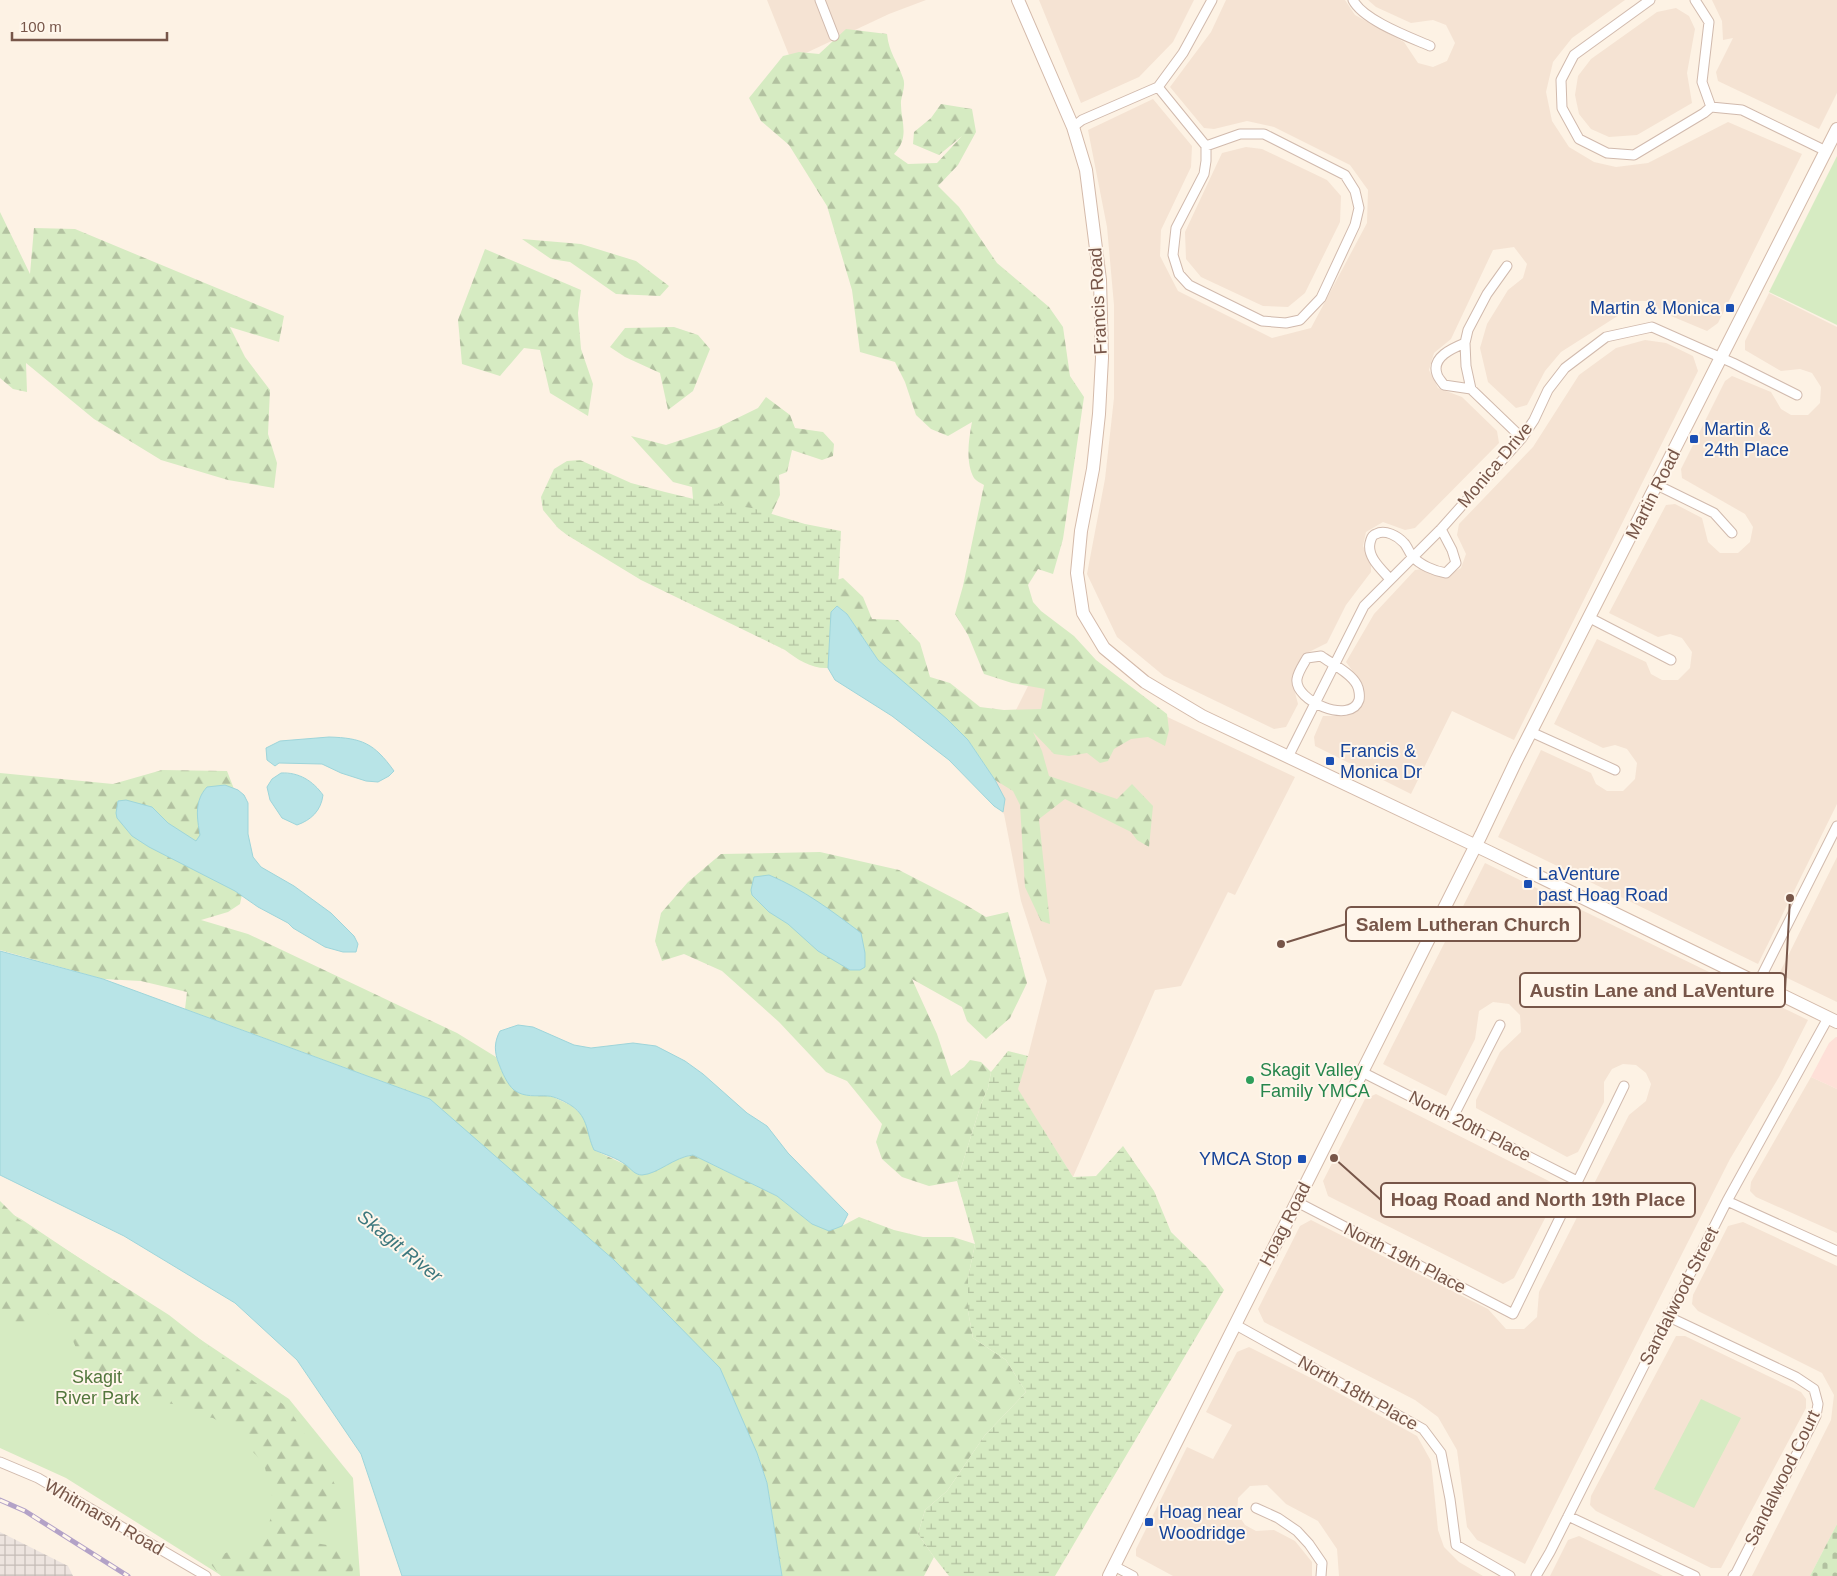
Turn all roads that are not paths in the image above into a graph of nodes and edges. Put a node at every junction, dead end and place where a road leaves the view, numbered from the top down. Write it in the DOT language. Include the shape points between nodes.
graph roads {
  1 [pos="820,0"];
  2 [pos="1018,0"];
  3 [pos="1212,0"];
  4 [pos="1353,0"];
  5 [pos="1650,0"];
  6 [pos="1695,0"];
  7 [pos="834,36"];
  8 [pos="1430,46"];
  9 [pos="1158,87"];
  10 [pos="1711,107"];
  11 [pos="1073,127"];
  12 [pos="1837,129"];
  13 [pos="1206,146"];
  14 [pos="1826,151"];
  15 [pos="1507,266"];
  16 [pos="1465,344"];
  17 [pos="1721,357"];
  18 [pos="1471,389"];
  19 [pos="1797,395"];
  20 [pos="1522,438"];
  21 [pos="1658,485"];
  22 [pos="1441,528"];
  23 [pos="1732,533"];
  24 [pos="1412,556"];
  25 [pos="1390,579"];
  26 [pos="1590,618"];
  27 [pos="1671,660"];
  28 [pos="1334,666"];
  29 [pos="1314,704"];
  30 [pos="1531,732"];
  31 [pos="1288,757"];
  32 [pos="1615,770"];
  33 [pos="1837,826"];
  34 [pos="1475,845"];
  35 [pos="1758,983"];
  36 [pos="1833,1020"];
  37 [pos="1500,1025"];
  38 [pos="1362,1072"];
  39 [pos="1624,1086"];
  40 [pos="1453,1117"];
  41 [pos="1577,1181"];
  42 [pos="1727,1201"];
  43 [pos="1297,1202"];
  44 [pos="1837,1251"];
  45 [pos="1669,1317"];
  46 [pos="1236,1325"];
  47 [pos="0,1462"];
  48 [pos="1256,1508"];
  49 [pos="1568,1516"];
  50 [pos="1111,1571"];
  51 [pos="206,1576"];
  52 [pos="1133,1576"];
  53 [pos="1320,1576"];
  54 [pos="1510,1576"];
  55 [pos="1536,1576"];
  56 [pos="1695,1576"];
  57 [pos="1733,1576"];
  1 -- 7 [label="street"];
  2 -- 11 [label="street, Francis Road"];
  3 -- 9 [label="street" via="1183,53"];
  4 -- 8 [label="street" via="1376,21"];
  5 -- 10 [label="street" via="1574,55 1561,80 1562,108 1579,139 1607,153 1634,154"];
  6 -- 10 [label="street" via="1709,22 1702,82"];
  9 -- 11 [label="street" via="1082,120"];
  9 -- 13 [label="street"];
  10 -- 14 [label="street" via="1742,110"];
  11 -- 31 [label="street, Francis Road" via="1086,170 1100,280 1102,358 1094,469 1081,531 1077,573 1083,613 1104,648 1145,682 1202,716"];
  12 -- 14 [label="street, Martin Road"];
  13 -- 13 [label="street" via="1204,174 1176,228 1173,255 1179,274 1189,285 1262,320 1286,323 1300,320 1321,298 1355,225 1359,208 1355,191 1345,175 1264,134 1240,134"];
  14 -- 17 [label="street, Martin Road"];
  15 -- 16 [label="street" via="1487,294 1468,330"];
  16 -- 18 [label="street"];
  16 -- 18 [label="street" via="1444,353 1437,362 1437,374 1444,384"];
  17 -- 19 [label="street, Monica Drive"];
  17 -- 20 [label="street, Monica Drive" via="1652,327 1606,337 1565,368 1548,390"];
  17 -- 21 [label="street, Martin Road"];
  18 -- 20 [label="street"];
  20 -- 22 [label="street, Monica Drive"];
  21 -- 23 [label="street" via="1714,513"];
  21 -- 26 [label="street, Martin Road"];
  22 -- 24 [label="street, Monica Drive"];
  22 -- 24 [label="street" via="1456,562 1446,573 1434,571"];
  24 -- 25 [label="street, Monica Drive"];
  24 -- 25 [label="street" via="1396,536 1376,533 1371,538 1369,549"];
  25 -- 28 [label="street, Monica Drive" via="1364,606"];
  26 -- 27 [label="street"];
  26 -- 30 [label="street, Martin Road"];
  28 -- 29 [label="street, Monica Drive"];
  28 -- 29 [label="street" via="1321,656 1307,658 1300,669 1296,680 1299,688"];
  28 -- 29 [label="street" via="1358,686 1358,704 1349,710 1339,711"];
  29 -- 31 [label="street, Monica Drive"];
  30 -- 32 [label="street"];
  30 -- 34 [label="street, Martin Road"];
  31 -- 34 [label="street"];
  33 -- 35 [label="street"];
  34 -- 35 [label="street"];
  34 -- 38 [label="street, Hoag Road"];
  35 -- 36 [label="street"];
  36 -- 42 [label="street, Sandalwood Street"];
  37 -- 40 [label="street"];
  38 -- 40 [label="street, North 20th Place"];
  38 -- 43 [label="street, Hoag Road"];
  39 -- 41 [label="street"];
  40 -- 41 [label="street, North 20th Place"];
  41 -- 43 [label="street, North 19th Place" via="1513,1314"];
  42 -- 44 [label="street"];
  42 -- 45 [label="street, Sandalwood Street"];
  43 -- 46 [label="street, Hoag Road"];
  45 -- 49 [label="street, Sandalwood Street"];
  45 -- 57 [label="street, Sandalwood Court" via="1796,1377 1814,1389 1818,1404 1816,1416"];
  46 -- 50 [label="street, Hoag Road"];
  46 -- 54 [label="street, North 18th Place" via="1423,1428 1441,1453 1456,1545"];
  47 -- 51 [label="street, Whitmarsh Road" via="38,1478"];
  48 -- 53 [label="street" via="1278,1518 1309,1544 1322,1563"];
  49 -- 55 [label="street, Sandalwood Street"];
  49 -- 56 [label="street"];
  50 -- 52 [label="street"];
}
